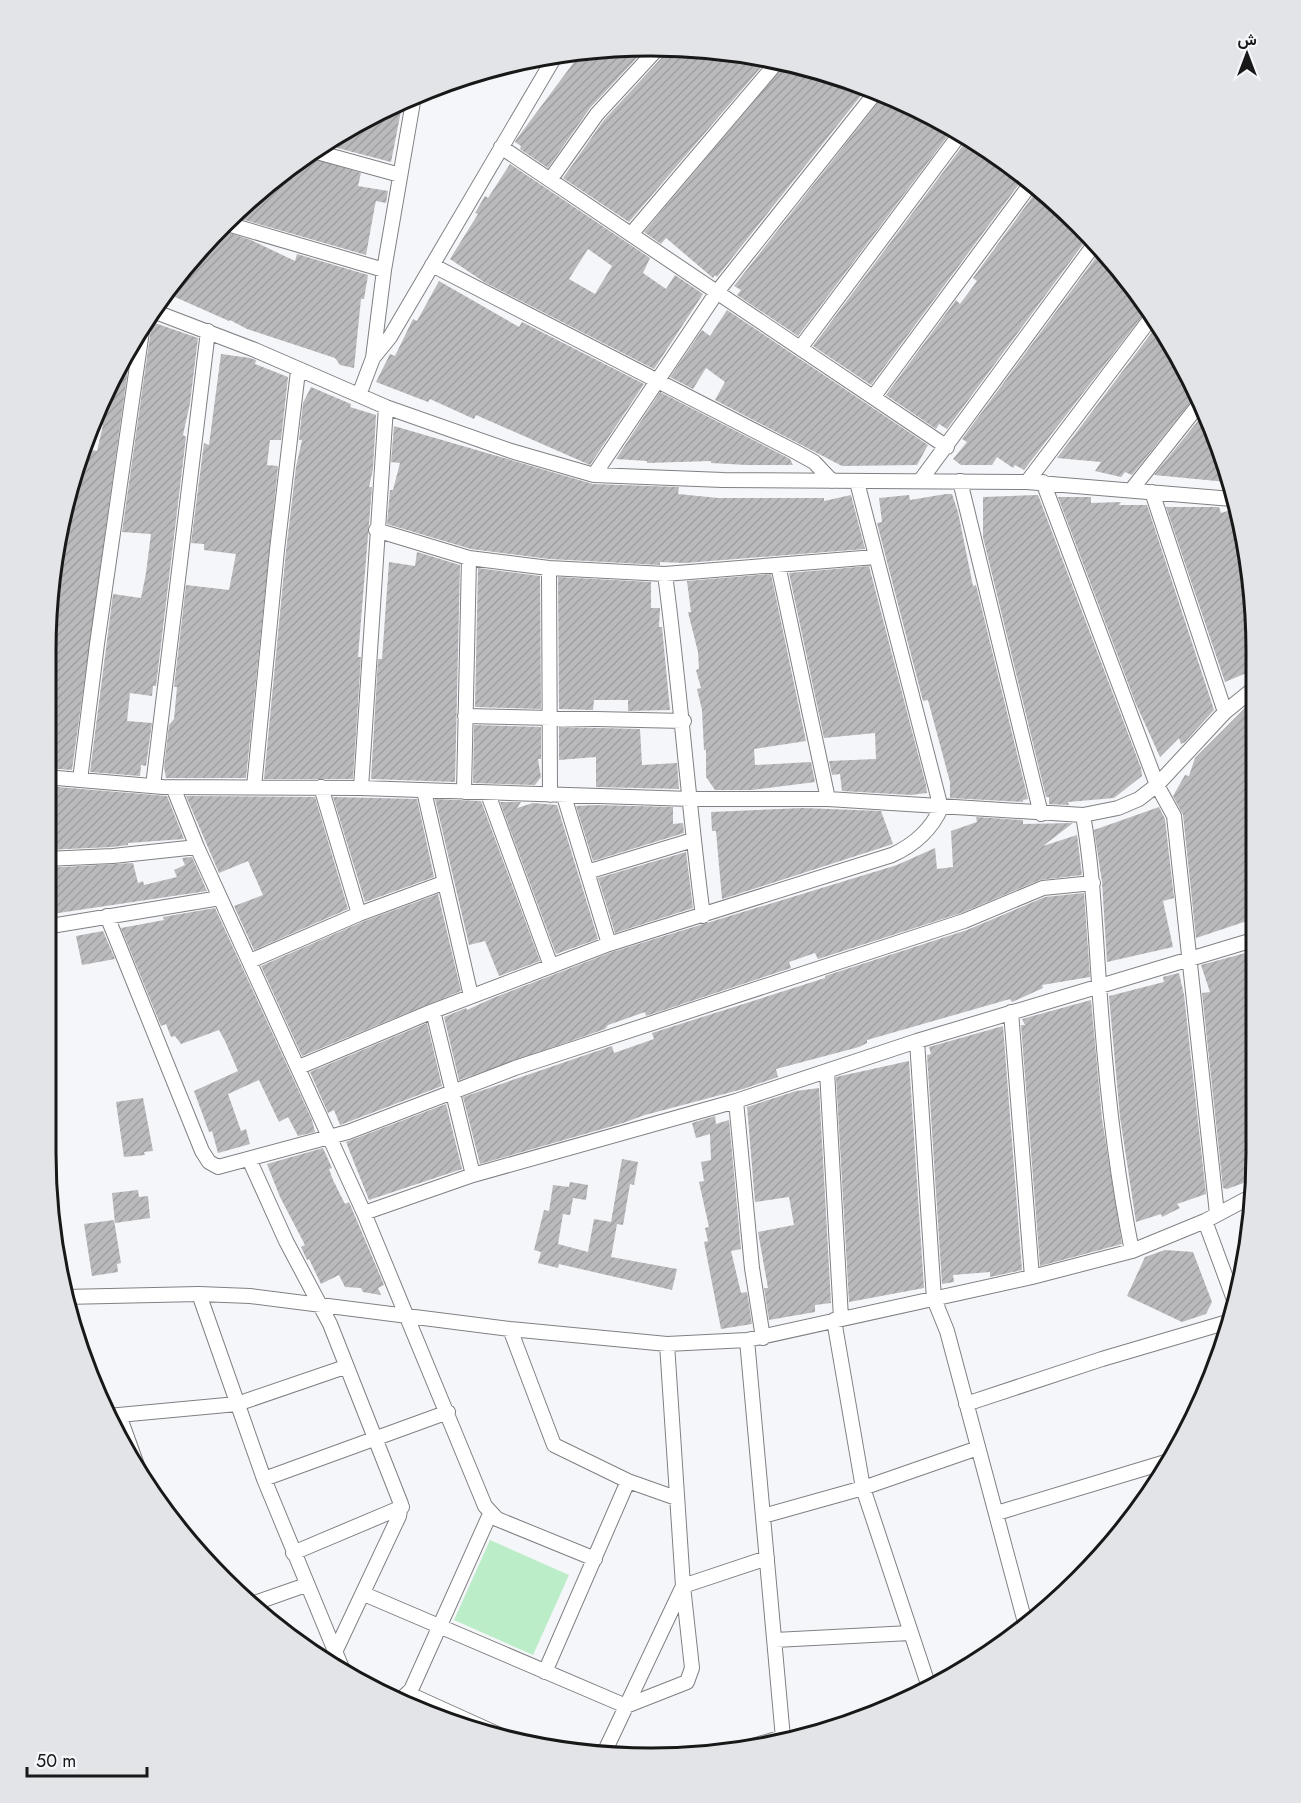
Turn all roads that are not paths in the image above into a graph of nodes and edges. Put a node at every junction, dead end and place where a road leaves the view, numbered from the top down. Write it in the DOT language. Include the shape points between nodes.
graph roads {
  1 [pos="651,56"];
  2 [pos="551,64"];
  3 [pos="772,68"];
  4 [pos="871,98"];
  5 [pos="412,106"];
  6 [pos="956,140"];
  7 [pos="501,147"];
  8 [pos="323,154"];
  9 [pos="400,175"];
  10 [pos="550,180"];
  11 [pos="1027,189"];
  12 [pos="234,226"];
  13 [pos="632,233"];
  14 [pos="1090,250"];
  15 [pos="432,265"];
  16 [pos="384,270"];
  17 [pos="717,292"];
  18 [pos="160,314"];
  19 [pos="1147,323"];
  20 [pos="208,331"];
  21 [pos="140,345"];
  22 [pos="801,347"];
  23 [pos="372,358"];
  24 [pos="298,371"];
  25 [pos="657,381"];
  26 [pos="359,395"];
  27 [pos="874,396"];
  28 [pos="386,407"];
  29 [pos="1194,410"];
  30 [pos="947,447"];
  31 [pos="594,475"];
  32 [pos="832,481"];
  33 [pos="920,481"];
  34 [pos="960,481"];
  35 [pos="857,482"];
  36 [pos="1027,482"];
  37 [pos="1043,483"];
  38 [pos="1132,489"];
  39 [pos="1152,492"];
  40 [pos="1225,498"];
  41 [pos="376,530"];
  42 [pos="875,557"];
  43 [pos="469,558"];
  44 [pos="778,565"];
  45 [pos="549,568"];
  46 [pos="665,574"];
  47 [pos="1246,694"];
  48 [pos="1225,712"];
  49 [pos="465,716"];
  50 [pos="550,719"];
  51 [pos="684,722"];
  52 [pos="56,778"];
  53 [pos="80,780"];
  54 [pos="1157,785"];
  55 [pos="153,786"];
  56 [pos="173,787"];
  57 [pos="254,787"];
  58 [pos="321,788"];
  59 [pos="361,788"];
  60 [pos="424,791"];
  61 [pos="464,792"];
  62 [pos="488,794"];
  63 [pos="557,796"];
  64 [pos="828,799"];
  65 [pos="691,800"];
  66 [pos="941,808"];
  67 [pos="1041,814"];
  68 [pos="1083,815"];
  69 [pos="693,840"];
  70 [pos="197,847"];
  71 [pos="56,859"];
  72 [pos="587,872"];
  73 [pos="443,883"];
  74 [pos="1093,883"];
  75 [pos="220,898"];
  76 [pos="359,914"];
  77 [pos="107,916"];
  78 [pos="703,916"];
  79 [pos="56,925"];
  80 [pos="1246,942"];
  81 [pos="609,944"];
  82 [pos="250,961"];
  83 [pos="1190,961"];
  84 [pos="551,966"];
  85 [pos="1099,985"];
  86 [pos="471,996"];
  87 [pos="433,1011"];
  88 [pos="1011,1012"];
  89 [pos="917,1041"];
  90 [pos="299,1067"];
  91 [pos="827,1071"];
  92 [pos="454,1092"];
  93 [pos="736,1101"];
  94 [pos="329,1136"];
  95 [pos="249,1160"];
  96 [pos="473,1175"];
  97 [pos="1243,1201"];
  98 [pos="364,1213"];
  99 [pos="1211,1217"];
  100 [pos="1132,1251"];
  101 [pos="1032,1277"];
  102 [pos="1230,1285"];
  103 [pos="199,1294"];
  104 [pos="74,1297"];
  105 [pos="934,1299"];
  106 [pos="320,1305"];
  107 [pos="405,1316"];
  108 [pos="837,1319"];
  109 [pos="1220,1324"];
  110 [pos="510,1329"];
  111 [pos="763,1338"];
  112 [pos="747,1340"];
  113 [pos="667,1344"];
  114 [pos="345,1366"];
  115 [pos="237,1404"];
  116 [pos="966,1404"];
  117 [pos="448,1412"];
  118 [pos="117,1416"];
  119 [pos="375,1439"];
  120 [pos="978,1448"];
  121 [pos="1157,1464"];
  122 [pos="264,1479"];
  123 [pos="628,1481"];
  124 [pos="863,1488"];
  125 [pos="676,1498"];
  126 [pos="402,1507"];
  127 [pos="997,1513"];
  128 [pos="490,1514"];
  129 [pos="763,1516"];
  130 [pos="293,1553"];
  131 [pos="767,1558"];
  132 [pos="595,1559"];
  133 [pos="306,1585"];
  134 [pos="683,1586"];
  135 [pos="364,1594"];
  136 [pos="260,1601"];
  137 [pos="1026,1614"];
  138 [pos="440,1627"];
  139 [pos="910,1633"];
  140 [pos="775,1640"];
  141 [pos="335,1652"];
  142 [pos="338,1658"];
  143 [pos="545,1671"];
  144 [pos="926,1680"];
  145 [pos="406,1694"];
  146 [pos="626,1706"];
  147 [pos="783,1732"];
  148 [pos="607,1746"];
  1 -- 10 [label="street" via="597,114"];
  2 -- 7 [label="street"];
  3 -- 13 [label="street"];
  4 -- 17 [label="street"];
  5 -- 9 [label="street"];
  6 -- 22 [label="street"];
  7 -- 10 [label="street"];
  7 -- 15 [label="street"];
  8 -- 9 [label="street"];
  9 -- 16 [label="street"];
  10 -- 13 [label="street"];
  11 -- 27 [label="street"];
  12 -- 16 [label="street"];
  13 -- 17 [label="street"];
  14 -- 30 [label="street"];
  15 -- 23 [label="street" via="390,337"];
  15 -- 25 [label="street"];
  16 -- 23 [label="street"];
  17 -- 22 [label="street"];
  17 -- 25 [label="street"];
  18 -- 20 [label="street"];
  19 -- 36 [label="street"];
  20 -- 24 [label="street"];
  20 -- 55 [label="street"];
  21 -- 53 [label="street"];
  22 -- 27 [label="street"];
  23 -- 26 [label="street"];
  24 -- 26 [label="street"];
  24 -- 57 [label="street"];
  25 -- 31 [label="street"];
  25 -- 32 [label="street" via="814,462"];
  26 -- 28 [label="street"];
  27 -- 30 [label="street"];
  28 -- 31 [label="street"];
  28 -- 41 [label="street"];
  29 -- 38 [label="street"];
  30 -- 33 [label="street"];
  31 -- 32 [label="street"];
  32 -- 35 [label="street"];
  33 -- 34 [label="street"];
  33 -- 35 [label="street"];
  34 -- 36 [label="street"];
  34 -- 67 [label="street"];
  35 -- 42 [label="street"];
  36 -- 37 [label="street"];
  37 -- 38 [label="street"];
  37 -- 54 [label="street"];
  38 -- 39 [label="street"];
  39 -- 40 [label="street"];
  39 -- 48 [label="street"];
  41 -- 43 [label="street"];
  41 -- 59 [label="street"];
  42 -- 44 [label="street"];
  42 -- 66 [label="street"];
  43 -- 45 [label="street"];
  43 -- 49 [label="street"];
  44 -- 46 [label="street"];
  44 -- 64 [label="street"];
  45 -- 46 [label="street"];
  45 -- 50 [label="street"];
  46 -- 51 [label="street"];
  47 -- 48 [label="street"];
  48 -- 54 [label="street"];
  49 -- 50 [label="street"];
  49 -- 61 [label="street"];
  50 -- 51 [label="street"];
  50 -- 63 [label="street"];
  51 -- 65 [label="street"];
  52 -- 53 [label="street"];
  53 -- 55 [label="street"];
  54 -- 68 [label="street" via="1118,808"];
  54 -- 83 [label="street" via="1171,808 1179,835"];
  55 -- 56 [label="street"];
  56 -- 57 [label="street"];
  56 -- 70 [label="street"];
  57 -- 58 [label="street"];
  58 -- 59 [label="street"];
  58 -- 76 [label="street"];
  59 -- 60 [label="street"];
  60 -- 61 [label="street"];
  60 -- 73 [label="street"];
  61 -- 62 [label="street"];
  62 -- 63 [label="street"];
  62 -- 84 [label="street"];
  63 -- 65 [label="street"];
  63 -- 72 [label="street"];
  64 -- 65 [label="street"];
  64 -- 66 [label="street"];
  65 -- 69 [label="street"];
  66 -- 67 [label="street"];
  66 -- 78 [label="street" via="928,830 907,848"];
  67 -- 68 [label="street"];
  68 -- 74 [label="street"];
  69 -- 72 [label="street"];
  69 -- 78 [label="street"];
  70 -- 71 [label="street"];
  70 -- 75 [label="street"];
  72 -- 81 [label="street"];
  73 -- 76 [label="street"];
  73 -- 86 [label="street"];
  74 -- 85 [label="street"];
  74 -- 92 [label="street" via="1043,888 964,921"];
  75 -- 77 [label="street"];
  75 -- 82 [label="street"];
  76 -- 82 [label="street"];
  77 -- 79 [label="street"];
  77 -- 95 [label="street" via="205,1157 218,1167"];
  78 -- 81 [label="street"];
  80 -- 83 [label="street"];
  81 -- 84 [label="street"];
  82 -- 90 [label="street"];
  83 -- 85 [label="street"];
  83 -- 99 [label="street"];
  84 -- 86 [label="street"];
  85 -- 88 [label="street"];
  85 -- 100 [label="street" via="1118,1174"];
  86 -- 87 [label="street"];
  87 -- 90 [label="street"];
  87 -- 92 [label="street"];
  88 -- 89 [label="street"];
  88 -- 101 [label="street"];
  89 -- 91 [label="street"];
  89 -- 105 [label="street"];
  90 -- 94 [label="street"];
  91 -- 93 [label="street"];
  91 -- 108 [label="street"];
  92 -- 94 [label="street"];
  92 -- 96 [label="street"];
  93 -- 96 [label="street"];
  93 -- 111 [label="street" via="752,1268"];
  94 -- 95 [label="street"];
  94 -- 98 [label="street"];
  95 -- 106 [label="street"];
  96 -- 98 [label="street"];
  97 -- 99 [label="street"];
  98 -- 107 [label="street"];
  99 -- 100 [label="street"];
  99 -- 102 [label="street"];
  100 -- 101 [label="street"];
  101 -- 105 [label="street"];
  103 -- 104 [label="street"];
  103 -- 106 [label="street"];
  103 -- 115 [label="street"];
  105 -- 108 [label="street"];
  105 -- 116 [label="street" via="947,1331"];
  106 -- 107 [label="street"];
  106 -- 114 [label="street"];
  107 -- 110 [label="street"];
  107 -- 117 [label="street"];
  108 -- 111 [label="street"];
  108 -- 124 [label="street"];
  109 -- 116 [label="street"];
  110 -- 113 [label="street"];
  110 -- 123 [label="street" via="554,1445"];
  111 -- 112 [label="street"];
  112 -- 113 [label="street"];
  112 -- 129 [label="street"];
  113 -- 125 [label="street"];
  114 -- 115 [label="street"];
  114 -- 119 [label="street"];
  115 -- 118 [label="street"];
  115 -- 122 [label="street"];
  116 -- 120 [label="street"];
  117 -- 119 [label="street"];
  117 -- 128 [label="street"];
  119 -- 122 [label="street"];
  119 -- 126 [label="street"];
  120 -- 124 [label="street"];
  120 -- 127 [label="street"];
  121 -- 127 [label="street"];
  122 -- 130 [label="street"];
  123 -- 125 [label="street"];
  123 -- 132 [label="street"];
  124 -- 129 [label="street"];
  124 -- 139 [label="street"];
  125 -- 134 [label="street"];
  126 -- 130 [label="street"];
  126 -- 135 [label="street"];
  127 -- 137 [label="street"];
  128 -- 132 [label="street"];
  128 -- 138 [label="street"];
  129 -- 131 [label="street"];
  130 -- 133 [label="street"];
  131 -- 134 [label="street"];
  131 -- 140 [label="street"];
  132 -- 143 [label="street"];
  133 -- 136 [label="street"];
  133 -- 141 [label="street"];
  134 -- 146 [label="street"];
  134 -- 146 [label="street" via="692,1668 687,1682"];
  135 -- 138 [label="street"];
  135 -- 141 [label="street"];
  138 -- 143 [label="street"];
  138 -- 145 [label="street"];
  139 -- 140 [label="street"];
  139 -- 144 [label="street"];
  140 -- 147 [label="street"];
  141 -- 142 [label="street"];
  143 -- 146 [label="street"];
  146 -- 148 [label="street"];
}
